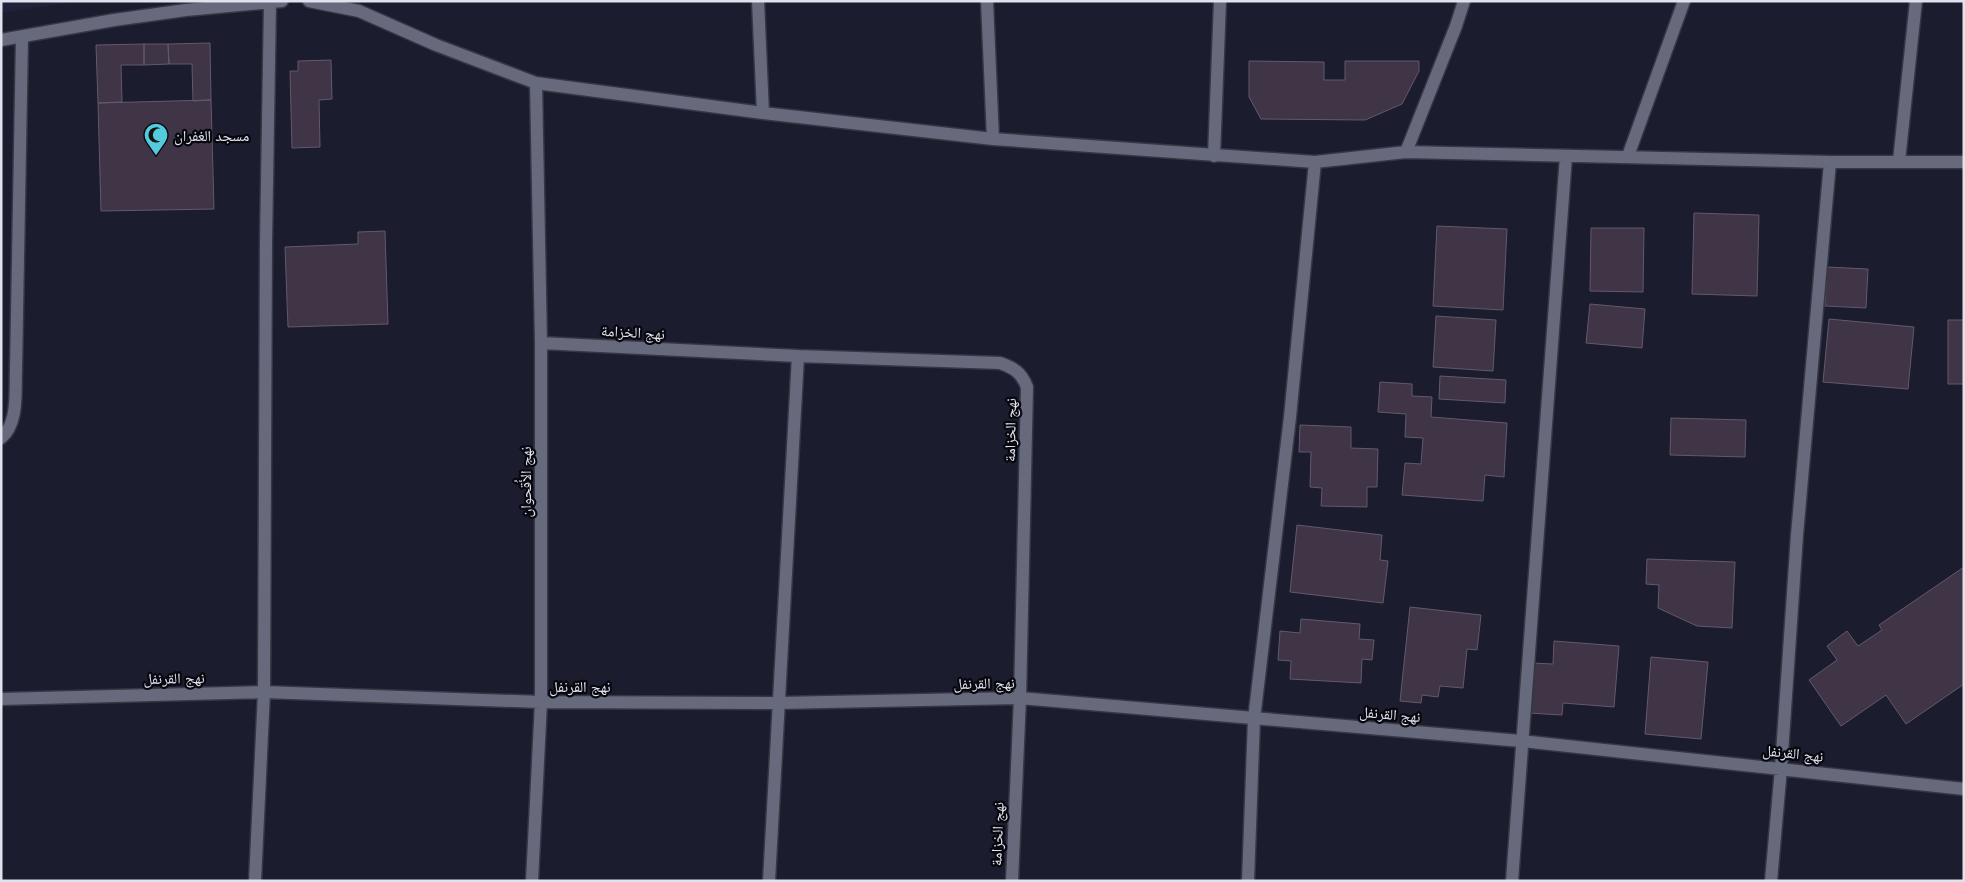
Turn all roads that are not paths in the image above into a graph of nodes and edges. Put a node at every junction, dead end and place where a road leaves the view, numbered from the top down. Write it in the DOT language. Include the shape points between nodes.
graph roads {
  1 [pos="309,1"];
  2 [pos="758,1"];
  3 [pos="987,1"];
  4 [pos="1220,1"];
  5 [pos="1464,1"];
  6 [pos="1684,1"];
  7 [pos="1916,1"];
  8 [pos="276,2"];
  9 [pos="362,6"];
  10 [pos="22,37"];
  11 [pos="1,40"];
  12 [pos="536,83"];
  13 [pos="763,113"];
  14 [pos="993,139"];
  15 [pos="1406,152"];
  16 [pos="1214,156"];
  17 [pos="1566,156"];
  18 [pos="1628,156"];
  19 [pos="1899,161"];
  20 [pos="1315,162"];
  21 [pos="1830,162"];
  22 [pos="1964,162"];
  23 [pos="541,343"];
  24 [pos="798,356"];
  25 [pos="1,438"];
  26 [pos="264,692"];
  27 [pos="1,698"];
  28 [pos="1020,698"];
  29 [pos="541,702"];
  30 [pos="779,703"];
  31 [pos="1254,719"];
  32 [pos="1521,741"];
  33 [pos="1781,768"];
  34 [pos="1964,789"];
  35 [pos="255,881"];
  36 [pos="532,881"];
  37 [pos="770,881"];
  38 [pos="1012,881"];
  39 [pos="1248,881"];
  40 [pos="1512,881"];
  41 [pos="1771,881"];
  1 -- 9 [label="street"];
  2 -- 13 [label="street"];
  3 -- 14 [label="street"];
  4 -- 16 [label="street"];
  5 -- 15 [label="street"];
  6 -- 18 [label="street"];
  7 -- 19 [label="street"];
  8 -- 10 [label="street" via="186,10"];
  8 -- 26 [label="street" via="266,242"];
  9 -- 12 [label="street" via="436,45"];
  10 -- 11 [label="street"];
  10 -- 25 [label="street" via="16,370 13,417"];
  12 -- 13 [label="street"];
  12 -- 23 [label="street, نهج الأُقحوان"];
  13 -- 14 [label="street"];
  14 -- 16 [label="street"];
  15 -- 17 [label="street"];
  15 -- 20 [label="street"];
  16 -- 20 [label="street"];
  17 -- 18 [label="street"];
  17 -- 32 [label="street"];
  18 -- 21 [label="street"];
  19 -- 21 [label="street"];
  19 -- 22 [label="street"];
  20 -- 31 [label="street" via="1290,418"];
  21 -- 33 [label="street" via="1797,535"];
  23 -- 24 [label="street, نهج الخزامة"];
  23 -- 29 [label="street, نهج الأُقحوان"];
  24 -- 28 [label="street, نهج الخزامة" via="1000,363 1018,370 1023,376 1027,387"];
  24 -- 30 [label="street"];
  26 -- 27 [label="street, نهج القرنفل"];
  26 -- 29 [label="street, نهج القرنفل"];
  26 -- 35 [label="street"];
  28 -- 30 [label="street, نهج القرنفل"];
  28 -- 31 [label="street, نهج القرنفل"];
  28 -- 38 [label="street, نهج الخزامة"];
  29 -- 30 [label="street, نهج القرنفل"];
  29 -- 36 [label="street, نهج الأُقحوان"];
  30 -- 37 [label="street"];
  31 -- 32 [label="street, نهج القرنفل"];
  31 -- 39 [label="street"];
  32 -- 33 [label="street, نهج القرنفل"];
  32 -- 40 [label="street"];
  33 -- 34 [label="street, نهج القرنفل"];
  33 -- 41 [label="street"];
}
